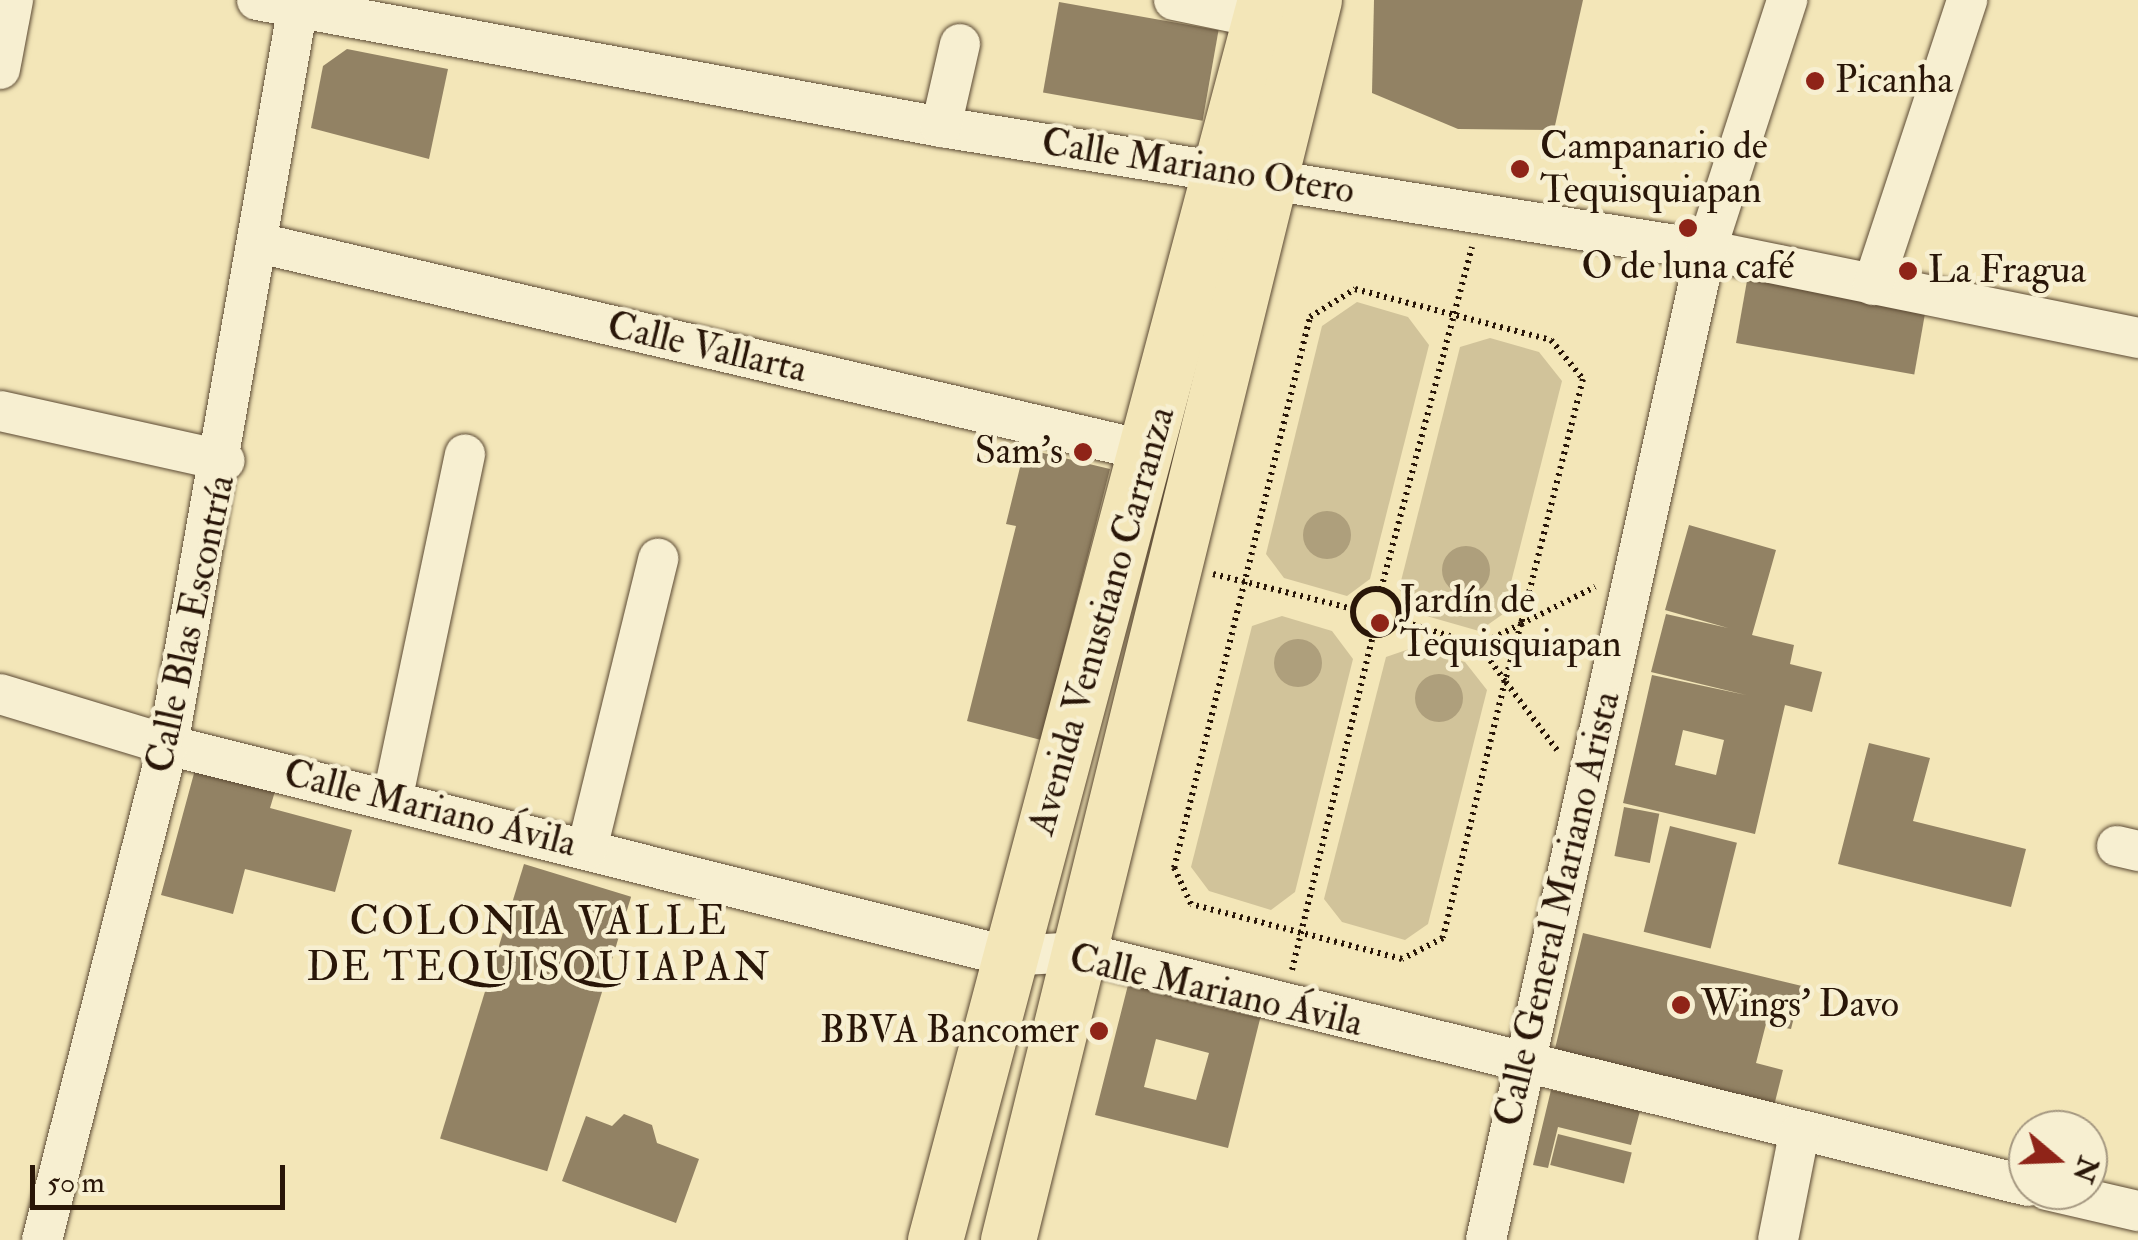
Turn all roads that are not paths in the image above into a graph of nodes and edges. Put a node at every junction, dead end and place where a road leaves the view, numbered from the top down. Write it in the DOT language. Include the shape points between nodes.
graph roads {
  1 [pos="13,0"];
  2 [pos="258,0"];
  3 [pos="1174,0"];
  4 [pos="1314,0"];
  5 [pos="1787,0"];
  6 [pos="1967,0"];
  7 [pos="298,4"];
  8 [pos="1263,9"];
  9 [pos="960,44"];
  10 [pos="0,69"];
  11 [pos="941,127"];
  12 [pos="1246,174"];
  13 [pos="263,244"];
  14 [pos="1706,250"];
  15 [pos="1874,285"];
  16 [pos="2138,338"];
  17 [pos="0,412"];
  18 [pos="1152,452"];
  19 [pos="465,454"];
  20 [pos="225,461"];
  21 [pos="658,559"];
  22 [pos="0,694"];
  23 [pos="168,745"];
  24 [pos="393,796"];
  25 [pos="587,850"];
  26 [pos="1079,952"];
  27 [pos="1008,956"];
  28 [pos="1522,1065"];
  29 [pos="1799,1134"];
  30 [pos="2008,1181"];
  31 [pos="2108,1204"];
  32 [pos="2138,1211"];
  33 [pos="42,1240"];
  34 [pos="935,1240"];
  35 [pos="1008,1240"];
  36 [pos="1486,1240"];
  37 [pos="1778,1240"];
  1 -- 10 [label="street"];
  2 -- 7 [label="street, Calle Mariano Otero"];
  3 -- 8 [label="street"];
  4 -- 12 [label="main road, Avenida Venustiano Carranza"];
  5 -- 14 [label="street, Calle General Mariano Arista"];
  6 -- 15 [label="street"];
  7 -- 11 [label="street, Calle Mariano Otero"];
  7 -- 13 [label="street, Calle Blas Escontría"];
  8 -- 12 [label="main road, Avenida Venustiano Carranza"];
  9 -- 11 [label="street"];
  11 -- 12 [label="street, Calle Mariano Otero"];
  12 -- 14 [label="street, Calle Mariano Otero"];
  12 -- 18 [label="main road, Avenida Venustiano Carranza"];
  12 -- 26 [label="main road, Avenida Venustiano Carranza" via="1174,565"];
  13 -- 18 [label="street, Calle Vallarta"];
  13 -- 20 [label="street, Calle Blas Escontría"];
  14 -- 15 [label="street, Calle Mariano Otero"];
  14 -- 28 [label="street, Calle General Mariano Arista"];
  15 -- 16 [label="street, Calle Mariano Otero"];
  17 -- 20 [label="street"];
  18 -- 27 [label="main road, Avenida Venustiano Carranza"];
  19 -- 24 [label="street"];
  20 -- 23 [label="street, Calle Blas Escontría"];
  21 -- 25 [label="street"];
  22 -- 23 [label="street, Calle Mariano Ávila"];
  23 -- 24 [label="street, Calle Mariano Ávila"];
  23 -- 33 [label="street, Calle Blas Escontría"];
  24 -- 25 [label="street, Calle Mariano Ávila"];
  25 -- 27 [label="street, Calle Mariano Ávila"];
  26 -- 27 [label="street, Calle Mariano Ávila"];
  26 -- 28 [label="street, Calle Mariano Ávila"];
  26 -- 35 [label="main road, Avenida Venustiano Carranza"];
  27 -- 34 [label="main road, Avenida Venustiano Carranza"];
  28 -- 29 [label="street, Calle Mariano Ávila"];
  28 -- 36 [label="street, Calle General Mariano Arista"];
  29 -- 30 [label="street, Calle Mariano Ávila"];
  29 -- 37 [label="street"];
  31 -- 32 [label="street"];
}
